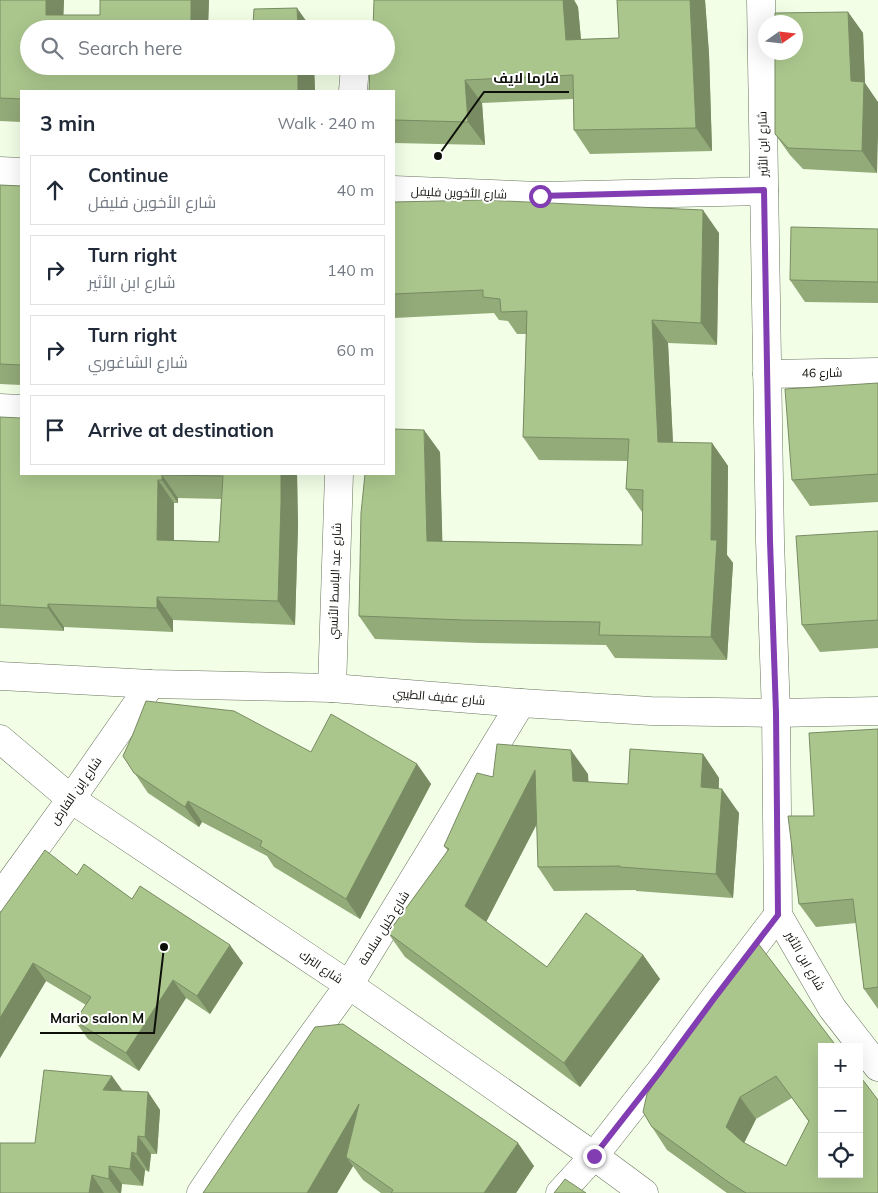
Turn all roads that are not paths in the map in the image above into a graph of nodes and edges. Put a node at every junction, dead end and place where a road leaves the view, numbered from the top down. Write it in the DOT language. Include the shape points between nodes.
graph roads {
  1 [pos="761,0"];
  2 [pos="354,75"];
  3 [pos="353,90"];
  4 [pos="0,171"];
  5 [pos="20,172"];
  6 [pos="395,190"];
  7 [pos="764,190"];
  8 [pos="878,372"];
  9 [pos="767,374"];
  10 [pos="0,408"];
  11 [pos="20,409"];
  12 [pos="339,475"];
  13 [pos="0,676"];
  14 [pos="151,684"];
  15 [pos="332,688"];
  16 [pos="521,704"];
  17 [pos="878,711"];
  18 [pos="776,713"];
  19 [pos="0,739"];
  20 [pos="71,799"];
  21 [pos="0,897"];
  22 [pos="778,915"];
  23 [pos="349,985"];
  24 [pos="878,1067"];
  25 [pos="594,1156"];
  26 [pos="201,1193"];
  27 [pos="560,1193"];
  28 [pos="644,1193"];
  1 -- 7 [label="street, شارع ابن الأثير"];
  2 -- 3 [label="street"];
  4 -- 5 [label="street"];
  6 -- 7 [label="street, شارع الأخوين فليفل" via="540,196"];
  7 -- 9 [label="street, شارع ابن الأثير"];
  8 -- 9 [label="street, شارع 46"];
  9 -- 18 [label="street, شارع ابن الأثير"];
  10 -- 11 [label="street"];
  12 -- 15 [label="street, شارع عبد الباسط الأنسي"];
  13 -- 14 [label="street, شارع عفيف الطيبي"];
  14 -- 15 [label="street, شارع عفيف الطيبي"];
  14 -- 20 [label="street, شارع إبن الفارض"];
  15 -- 16 [label="street, شارع عفيف الطيبي"];
  16 -- 18 [label="street, شارع عفيف الطيبي"];
  16 -- 23 [label="street, شارع خليل سلامة"];
  17 -- 18 [label="street, شارع عفيف الطيبي"];
  18 -- 22 [label="street, شارع ابن الأثير"];
  19 -- 20 [label="street, شارع الترك"];
  20 -- 21 [label="street, شارع إبن الفارض"];
  20 -- 23 [label="street, شارع الترك"];
  22 -- 24 [label="street, شارع ابن الأثير" via="832,1008"];
  22 -- 25 [label="street"];
  23 -- 25 [label="street, شارع الترك"];
  23 -- 26 [label="street, شارع خليل سلامة"];
  25 -- 27 [label="street"];
  25 -- 28 [label="street, شارع الترك"];
}
